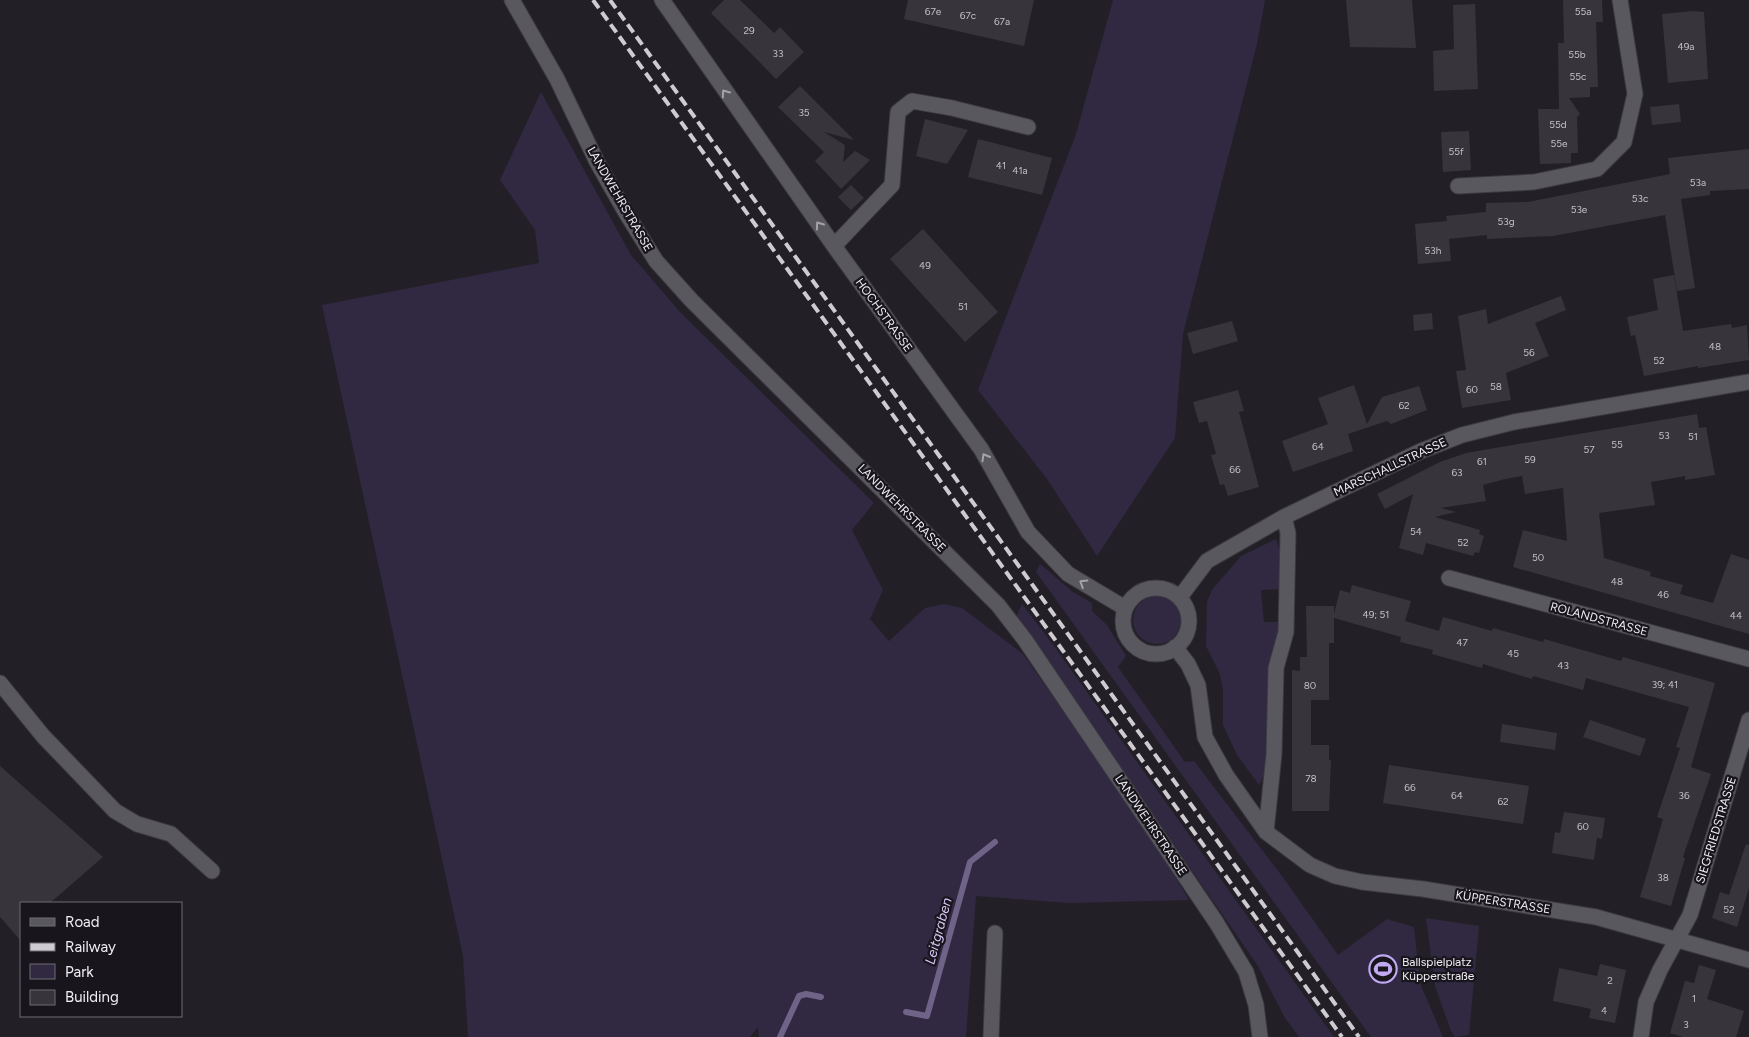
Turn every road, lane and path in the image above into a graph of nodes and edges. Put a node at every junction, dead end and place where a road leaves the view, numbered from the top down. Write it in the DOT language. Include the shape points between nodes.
graph roads {
  1 [pos="512,0"];
  2 [pos="662,0"];
  3 [pos="1620,0"];
  4 [pos="1028,127"];
  5 [pos="1458,186"];
  6 [pos="834,246"];
  7 [pos="1749,382"];
  8 [pos="1284,517"];
  9 [pos="1449,578"];
  10 [pos="1180,597"];
  11 [pos="1126,608"];
  12 [pos="1175,648"];
  13 [pos="1749,659"];
  14 [pos="0,683"];
  15 [pos="1749,720"];
  16 [pos="1266,832"];
  17 [pos="212,871"];
  18 [pos="995,934"];
  19 [pos="1678,939"];
  20 [pos="1749,960"];
  21 [pos="991,1037"];
  22 [pos="1260,1037"];
  23 [pos="1641,1037"];
  1 -- 22 [label="street, LANDWEHRSTRASSE" via="557,79 597,162 656,261 692,301 998,605 1025,640 1216,922 1246,972 1256,1005"];
  6 -- 2 [label="street, HOCHSTRASSE, one-way"];
  3 -- 5 [label="street" via="1635,94 1624,142 1597,169 1534,182"];
  4 -- 6 [label="street" via="912,101 898,112 892,185"];
  11 -- 6 [label="street, HOCHSTRASSE, one-way" via="1068,574 1028,532 981,450"];
  7 -- 8 [label="street, MARSCHALLSTRASSE" via="1514,422 1462,435 1421,450"];
  8 -- 10 [label="street, MARSCHALLSTRASSE" via="1206,561"];
  8 -- 16 [label="street" via="1288,533 1286,632 1276,668 1274,754"];
  9 -- 13 [label="street, ROLANDSTRASSE"];
  10 -- 11 [label="street" via="1156,587 1133,597"];
  10 -- 12 [label="street" via="1187,608 1189,621 1187,633"];
  11 -- 12 [label="street" via="1123,620 1133,644 1156,654"];
  12 -- 16 [label="street, KÜPPERSTRASSE" via="1188,664 1198,685 1205,737 1226,775"];
  14 -- 17 [label="street" via="43,736 115,811 137,824 171,834"];
  15 -- 19 [label="street, SIEGFRIEDSTRASSE" via="1690,915"];
  16 -- 19 [label="street, KÜPPERSTRASSE" via="1296,856 1335,876 1596,917"];
  18 -- 21 [label="street"];
  19 -- 20 [label="street, KÜPPERSTRASSE"];
  19 -- 23 [label="street, SIEGFRIEDSTRASSE" via="1646,1002"];
}
